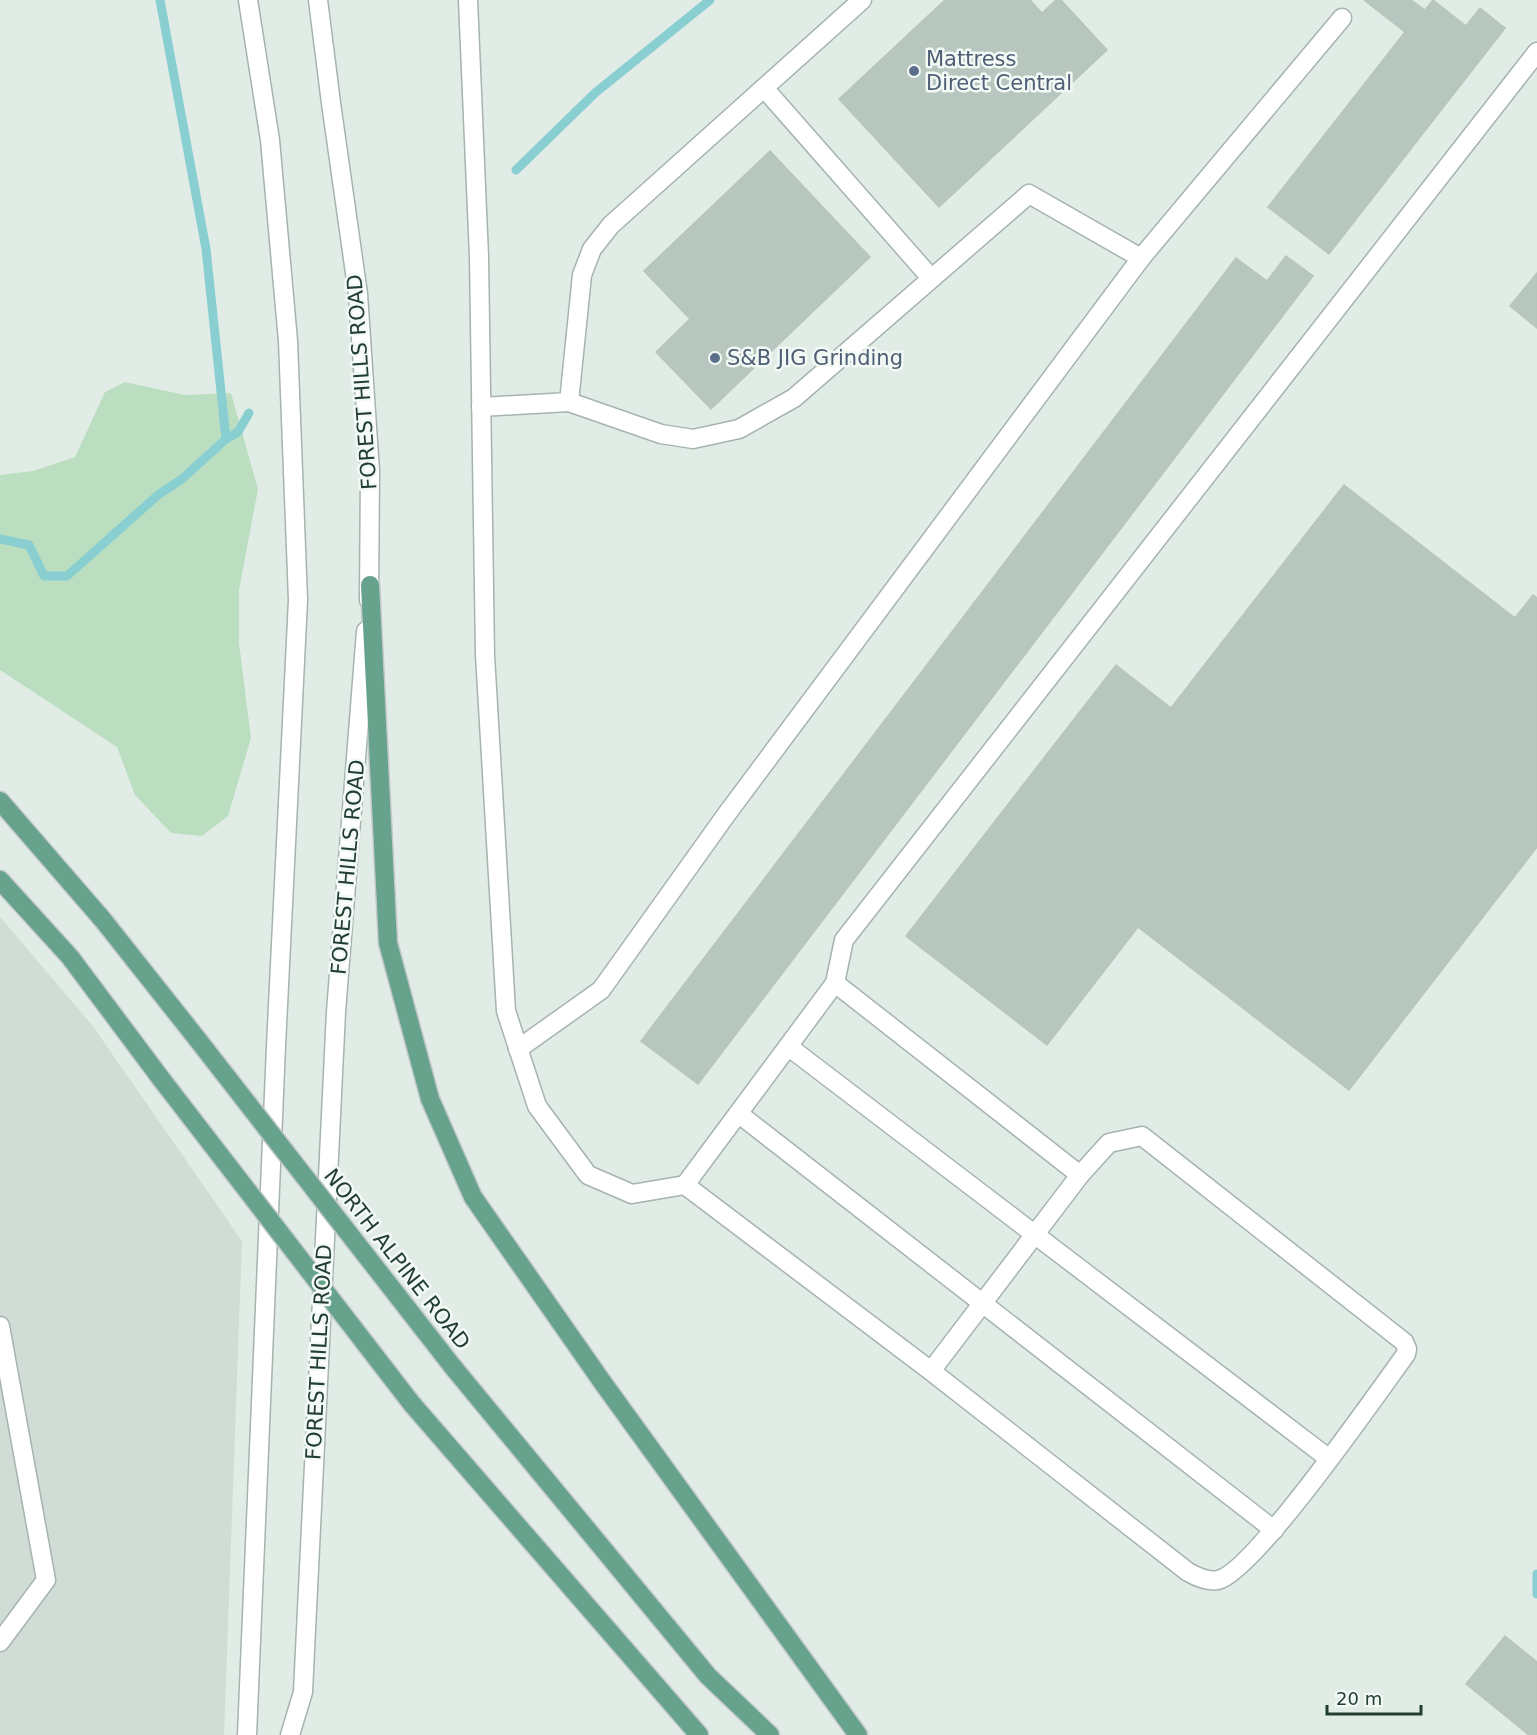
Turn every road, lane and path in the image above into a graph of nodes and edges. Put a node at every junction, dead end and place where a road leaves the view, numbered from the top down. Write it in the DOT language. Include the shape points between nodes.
graph roads {
  1 [pos="248,0"];
  2 [pos="318,0"];
  3 [pos="468,0"];
  4 [pos="862,0"];
  5 [pos="1342,18"];
  6 [pos="1537,52"];
  7 [pos="764,88"];
  8 [pos="1141,258"];
  9 [pos="931,279"];
  10 [pos="569,402"];
  11 [pos="481,407"];
  12 [pos="370,585"];
  13 [pos="0,801"];
  14 [pos="0,880"];
  15 [pos="835,983"];
  16 [pos="789,1047"];
  17 [pos="518,1049"];
  18 [pos="739,1114"];
  19 [pos="1080,1175"];
  20 [pos="685,1185"];
  21 [pos="1035,1233"];
  22 [pos="982,1303"];
  23 [pos="0,1326"];
  24 [pos="932,1371"];
  25 [pos="1328,1458"];
  26 [pos="1274,1530"];
  27 [pos="0,1642"];
  28 [pos="247,1735"];
  29 [pos="290,1735"];
  30 [pos="699,1735"];
  31 [pos="770,1735"];
  32 [pos="858,1735"];
  1 -- 28 [label="street" via="270,140 288,341 298,600"];
  2 -- 12 [label="street, FOREST HILLS ROAD" via="358,294 370,471"];
  3 -- 11 [label="street"];
  4 -- 7 [label="street"];
  5 -- 8 [label="street"];
  6 -- 15 [label="street" via="844,940"];
  7 -- 9 [label="street"];
  7 -- 10 [label="street" via="611,225 592,249 582,275"];
  8 -- 9 [label="street" via="1029,194"];
  8 -- 17 [label="street" via="726,815 601,990"];
  9 -- 10 [label="street" via="794,398 738,429 693,439 661,434"];
  10 -- 11 [label="street"];
  11 -- 17 [label="street" via="485,656 502,952 506,1011"];
  12 -- 29 [label="street, FOREST HILLS ROAD" via="336,1012 303,1692"];
  12 -- 32 [label="main road" via="388,943 430,1099 472,1197"];
  13 -- 31 [label="main road, NORTH ALPINE ROAD, bridge" via="103,920 453,1366 708,1676"];
  14 -- 30 [label="main road, bridge" via="70,957 412,1404"];
  15 -- 16 [label="street"];
  15 -- 19 [label="street"];
  16 -- 18 [label="street"];
  16 -- 21 [label="street"];
  17 -- 20 [label="street" via="537,1106 588,1175 632,1194"];
  18 -- 20 [label="street"];
  18 -- 22 [label="street"];
  19 -- 21 [label="street"];
  19 -- 25 [label="street" via="1109,1143 1142,1136 1404,1342 1406,1354"];
  20 -- 24 [label="street"];
  21 -- 22 [label="street"];
  21 -- 25 [label="street"];
  22 -- 24 [label="street"];
  22 -- 26 [label="street"];
  23 -- 27 [label="street" via="46,1580"];
  24 -- 26 [label="street" via="1201,1579 1218,1580 1231,1573"];
  25 -- 26 [label="street"];
}
